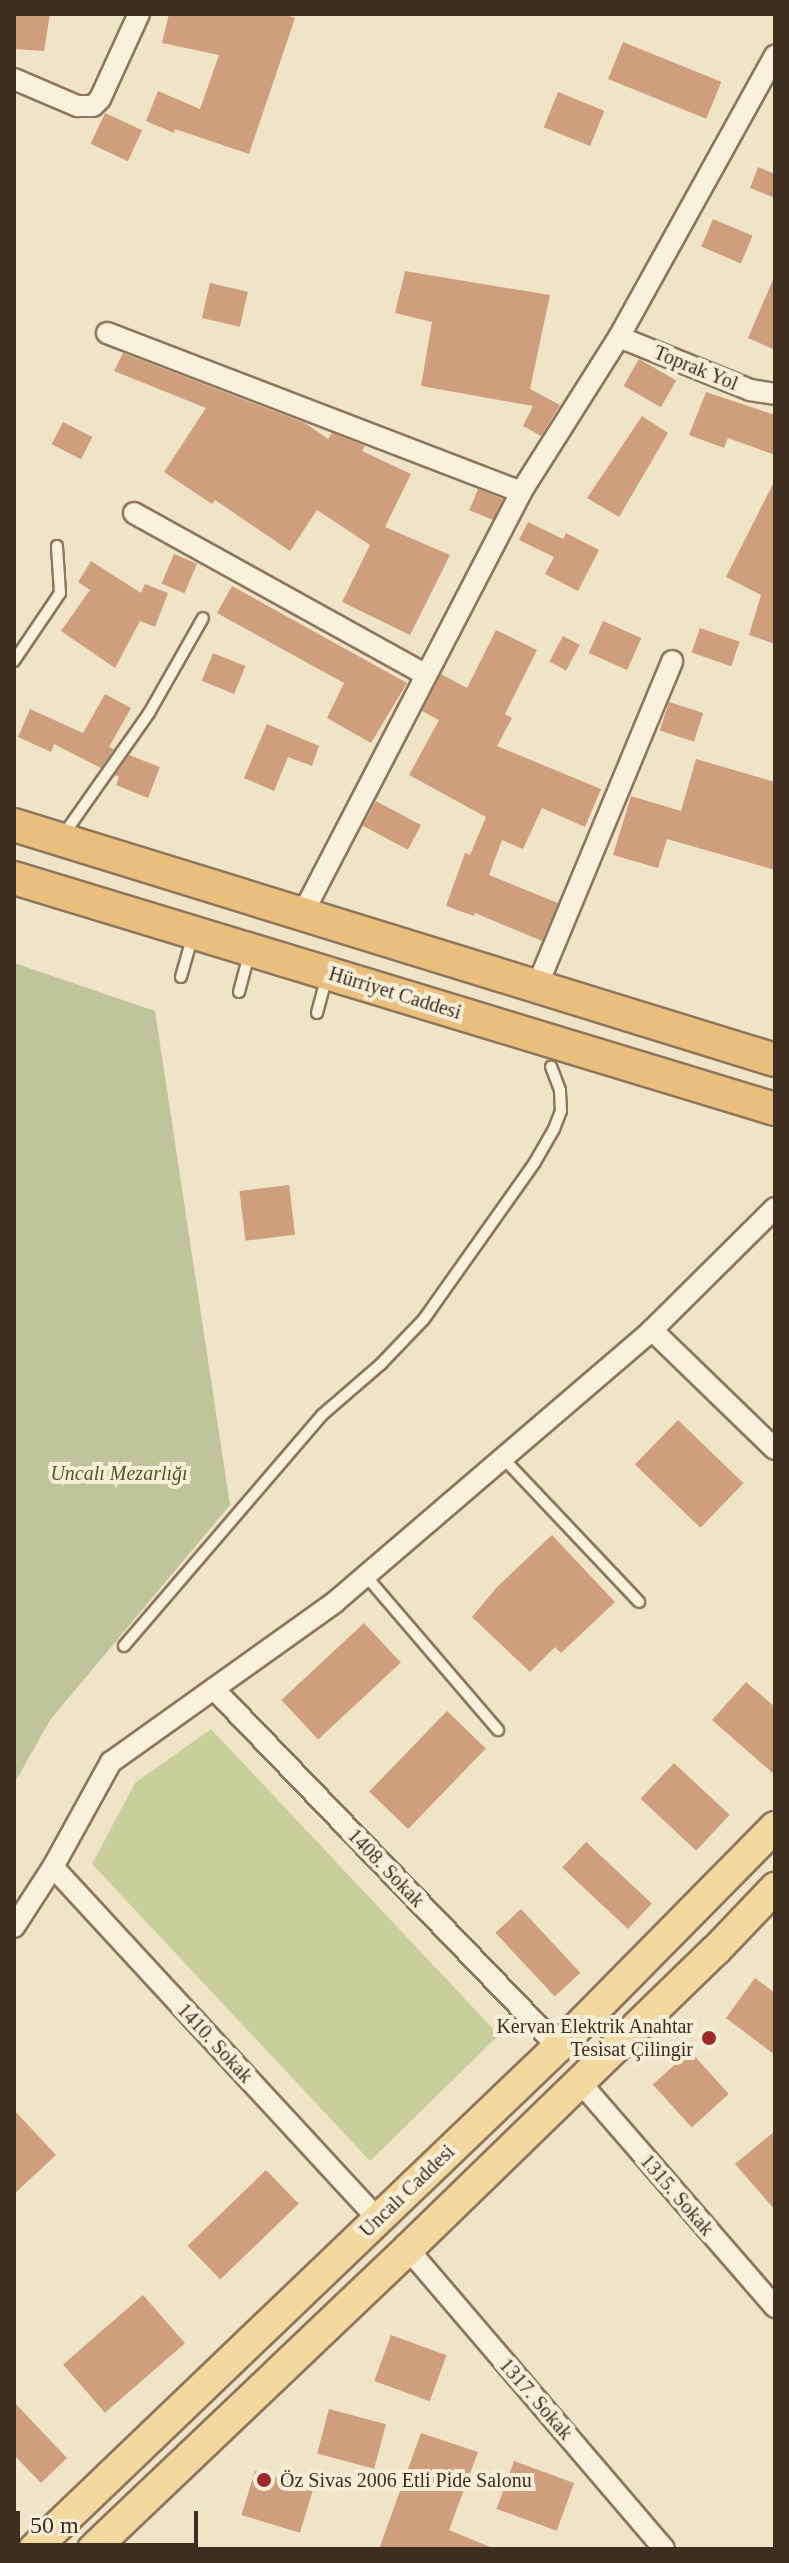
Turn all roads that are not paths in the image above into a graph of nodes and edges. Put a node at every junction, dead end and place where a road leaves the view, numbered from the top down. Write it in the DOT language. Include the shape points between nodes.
graph roads {
  1 [pos="139,14"];
  2 [pos="775,55"];
  3 [pos="14,79"];
  4 [pos="107,333"];
  5 [pos="619,337"];
  6 [pos="775,394"];
  7 [pos="521,492"];
  8 [pos="134,513"];
  9 [pos="57,546"];
  10 [pos="203,618"];
  11 [pos="14,661"];
  12 [pos="672,661"];
  13 [pos="425,674"];
  14 [pos="14,825"];
  15 [pos="61,839"];
  16 [pos="14,878"];
  17 [pos="303,913"];
  18 [pos="193,932"];
  19 [pos="250,950"];
  20 [pos="327,973"];
  21 [pos="181,977"];
  22 [pos="537,986"];
  23 [pos="239,992"];
  24 [pos="317,1013"];
  25 [pos="775,1060"];
  26 [pos="551,1067"];
  27 [pos="775,1109"];
  28 [pos="775,1208"];
  29 [pos="652,1330"];
  30 [pos="775,1449"];
  31 [pos="503,1458"];
  32 [pos="366,1576"];
  33 [pos="639,1602"];
  34 [pos="124,1646"];
  35 [pos="214,1689"];
  36 [pos="498,1730"];
  37 [pos="775,1827"];
  38 [pos="53,1867"];
  39 [pos="775,1888"];
  40 [pos="14,1927"];
  41 [pos="558,2047"];
  42 [pos="580,2082"];
  43 [pos="378,2219"];
  44 [pos="408,2249"];
  45 [pos="775,2307"];
  46 [pos="34,2549"];
  47 [pos="93,2549"];
  48 [pos="664,2549"];
  1 -- 3 [label="street" via="93,106 77,106"];
  2 -- 5 [label="street"];
  4 -- 7 [label="street"];
  5 -- 6 [label="street, Toprak Yol" via="750,390"];
  5 -- 7 [label="street"];
  7 -- 13 [label="street"];
  8 -- 13 [label="street"];
  9 -- 11 [label="lane" via="60,593"];
  10 -- 15 [label="lane" via="149,713"];
  12 -- 22 [label="street"];
  13 -- 17 [label="street"];
  14 -- 15 [label="highway"];
  15 -- 17 [label="highway"];
  16 -- 18 [label="highway, Hürriyet Caddesi"];
  17 -- 22 [label="highway"];
  18 -- 19 [label="highway, Hürriyet Caddesi"];
  18 -- 21 [label="lane"];
  19 -- 20 [label="highway, Hürriyet Caddesi"];
  19 -- 23 [label="lane"];
  20 -- 24 [label="lane"];
  20 -- 27 [label="highway, Hürriyet Caddesi"];
  22 -- 25 [label="highway"];
  26 -- 34 [label="lane" via="560,1090 561,1111 554,1129 424,1319 322,1415"];
  28 -- 29 [label="street"];
  29 -- 30 [label="street"];
  29 -- 31 [label="street"];
  31 -- 32 [label="street"];
  31 -- 33 [label="lane"];
  32 -- 35 [label="street"];
  32 -- 36 [label="lane"];
  35 -- 38 [label="street" via="111,1762"];
  35 -- 41 [label="street, 1408. Sokak"];
  37 -- 41 [label="main road, Uncalı Caddesi"];
  38 -- 40 [label="street"];
  38 -- 43 [label="street, 1410. Sokak"];
  39 -- 42 [label="main road"];
  41 -- 43 [label="main road, Uncalı Caddesi"];
  42 -- 44 [label="main road"];
  42 -- 45 [label="street, 1315. Sokak"];
  43 -- 46 [label="main road, Uncalı Caddesi"];
  44 -- 47 [label="main road"];
  44 -- 48 [label="street, 1317. Sokak"];
}
